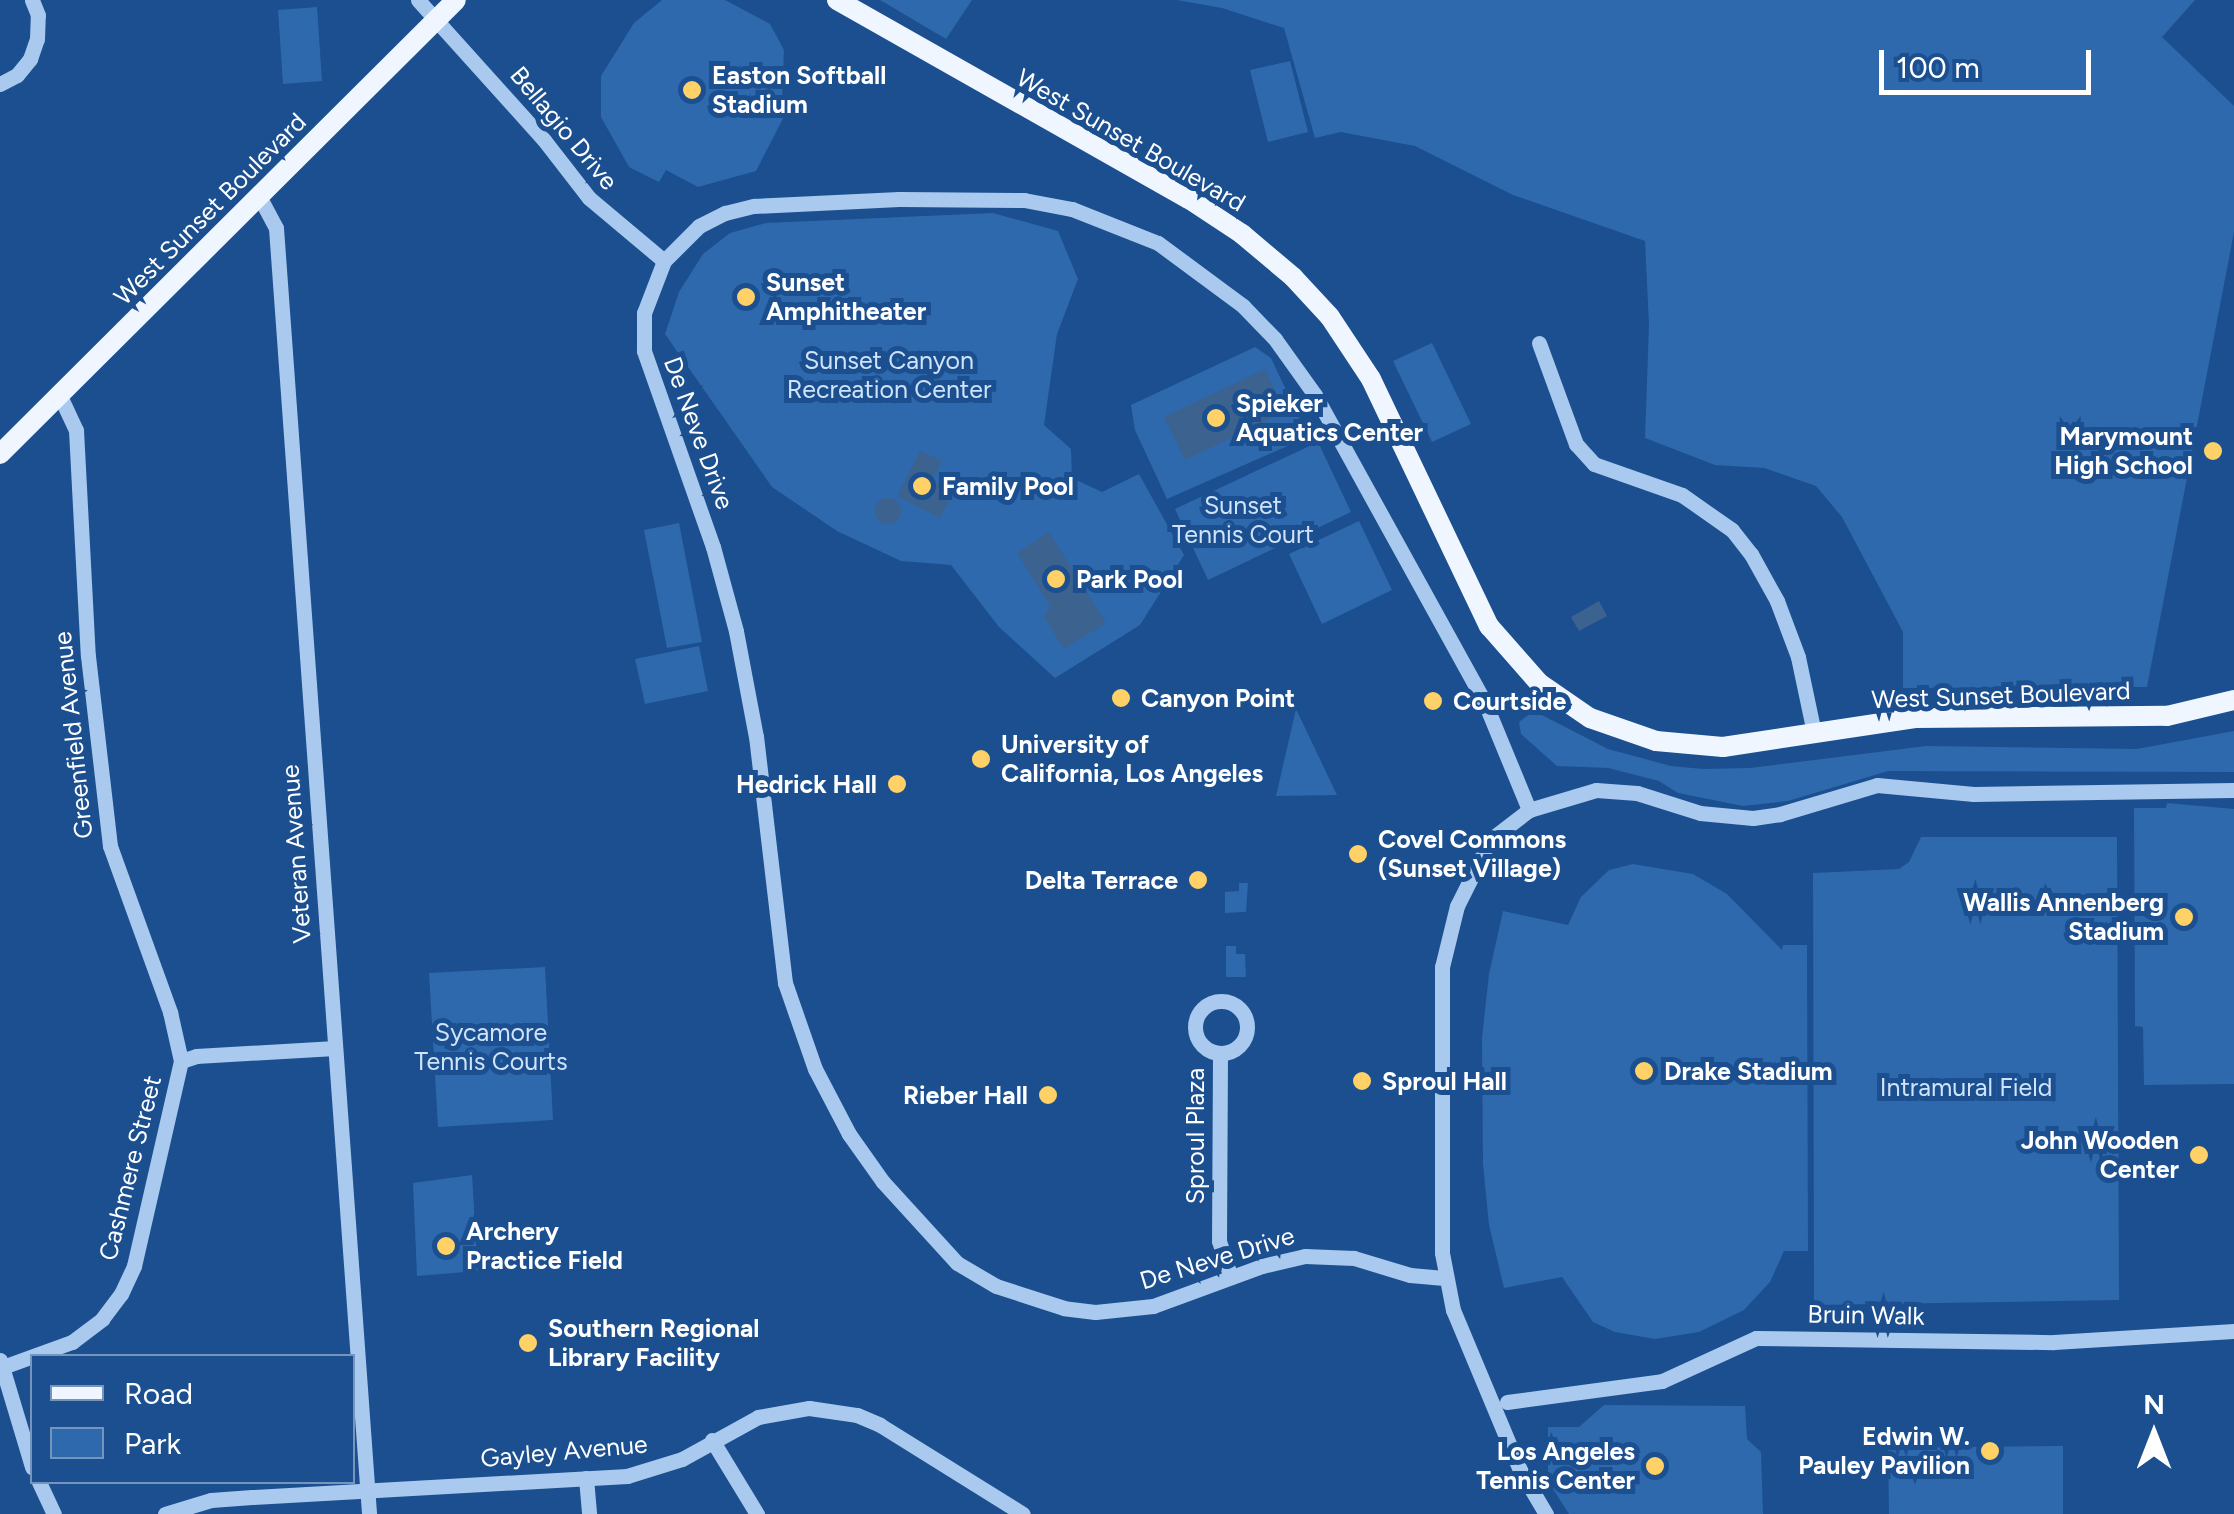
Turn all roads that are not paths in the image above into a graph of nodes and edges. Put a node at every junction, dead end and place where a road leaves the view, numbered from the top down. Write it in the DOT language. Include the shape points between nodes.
graph roads {
  1 [pos="32,0"];
  2 [pos="418,0"];
  3 [pos="456,0"];
  4 [pos="837,0"];
  5 [pos="436,18"];
  6 [pos="0,84"];
  7 [pos="259,196"];
  8 [pos="664,261"];
  9 [pos="1539,344"];
  10 [pos="60,396"];
  11 [pos="0,454"];
  12 [pos="2234,700"];
  13 [pos="1814,733"];
  14 [pos="2234,790"];
  15 [pos="1529,810"];
  16 [pos="336,1048"];
  17 [pos="1220,1054"];
  18 [pos="181,1061"];
  19 [pos="1231,1276"];
  20 [pos="1444,1278"];
  21 [pos="2234,1330"];
  22 [pos="35,1354"];
  23 [pos="30,1356"];
  24 [pos="1,1365"];
  25 [pos="1506,1402"];
  26 [pos="712,1440"];
  27 [pos="30,1460"];
  28 [pos="586,1478"];
  29 [pos="40,1484"];
  30 [pos="367,1491"];
  31 [pos="54,1514"];
  32 [pos="165,1514"];
  33 [pos="368,1514"];
  34 [pos="590,1514"];
  35 [pos="757,1514"];
  36 [pos="1023,1514"];
  37 [pos="1546,1514"];
  1 -- 6 [label="street" via="38,27 30,58"];
  2 -- 5 [label="street, Bellagio Drive"];
  3 -- 5 [label="main road, West Sunset Boulevard"];
  4 -- 13 [label="main road, West Sunset Boulevard" via="1189,200 1293,278 1330,317 1371,379 1489,626 1554,695 1614,728 1678,746 1734,746"];
  5 -- 7 [label="main road, West Sunset Boulevard"];
  5 -- 8 [label="street, Bellagio Drive" via="589,198"];
  7 -- 10 [label="main road, West Sunset Boulevard"];
  7 -- 16 [label="street, Veteran Avenue" via="276,228"];
  8 -- 15 [label="street, De Neve Drive" via="699,226 725,213 899,199 1024,200 1072,210 1158,244 1244,306 1296,365 1485,703"];
  8 -- 19 [label="street, De Neve Drive" via="644,313 644,351 736,632 785,983 805,1047 849,1134 942,1249 1023,1298 1095,1312 1129,1310"];
  9 -- 13 [label="street" via="1576,444 1594,464 1682,495 1732,530 1751,554 1798,657"];
  10 -- 11 [label="main road, West Sunset Boulevard"];
  10 -- 18 [label="street, Greenfield Avenue" via="76,430 88,656 110,846"];
  12 -- 13 [label="main road, West Sunset Boulevard" via="2167,716 1916,718"];
  14 -- 15 [label="street" via="1974,794 1877,785 1780,814 1739,818 1638,793 1596,790"];
  15 -- 20 [label="street" via="1480,856 1445,944"];
  16 -- 18 [label="street, Cashmere Street"];
  16 -- 30 [label="street, Veteran Avenue"];
  17 -- 19 [label="street, Sproul Plaza" via="1220,1240"];
  18 -- 22 [label="street, Cashmere Street" via="134,1266 121,1294 72,1342"];
  19 -- 20 [label="street, De Neve Drive" via="1320,1256"];
  20 -- 37 [label="street" via="1506,1438"];
  21 -- 25 [label="street, Bruin Walk" via="2054,1342 1756,1338 1662,1381"];
  23 -- 24 [label="street, Cashmere Street"];
  24 -- 27 [label="street"];
  26 -- 28 [label="street, Gayley Avenue" via="660,1468"];
  26 -- 35 [label="street"];
  26 -- 36 [label="street, Gayley Avenue" via="784,1409 846,1412 880,1425"];
  28 -- 30 [label="street, Gayley Avenue"];
  28 -- 34 [label="street"];
  29 -- 31 [label="street"];
  30 -- 32 [label="street, Gayley Avenue" via="211,1500"];
  30 -- 33 [label="street, Veteran Avenue"];
}
